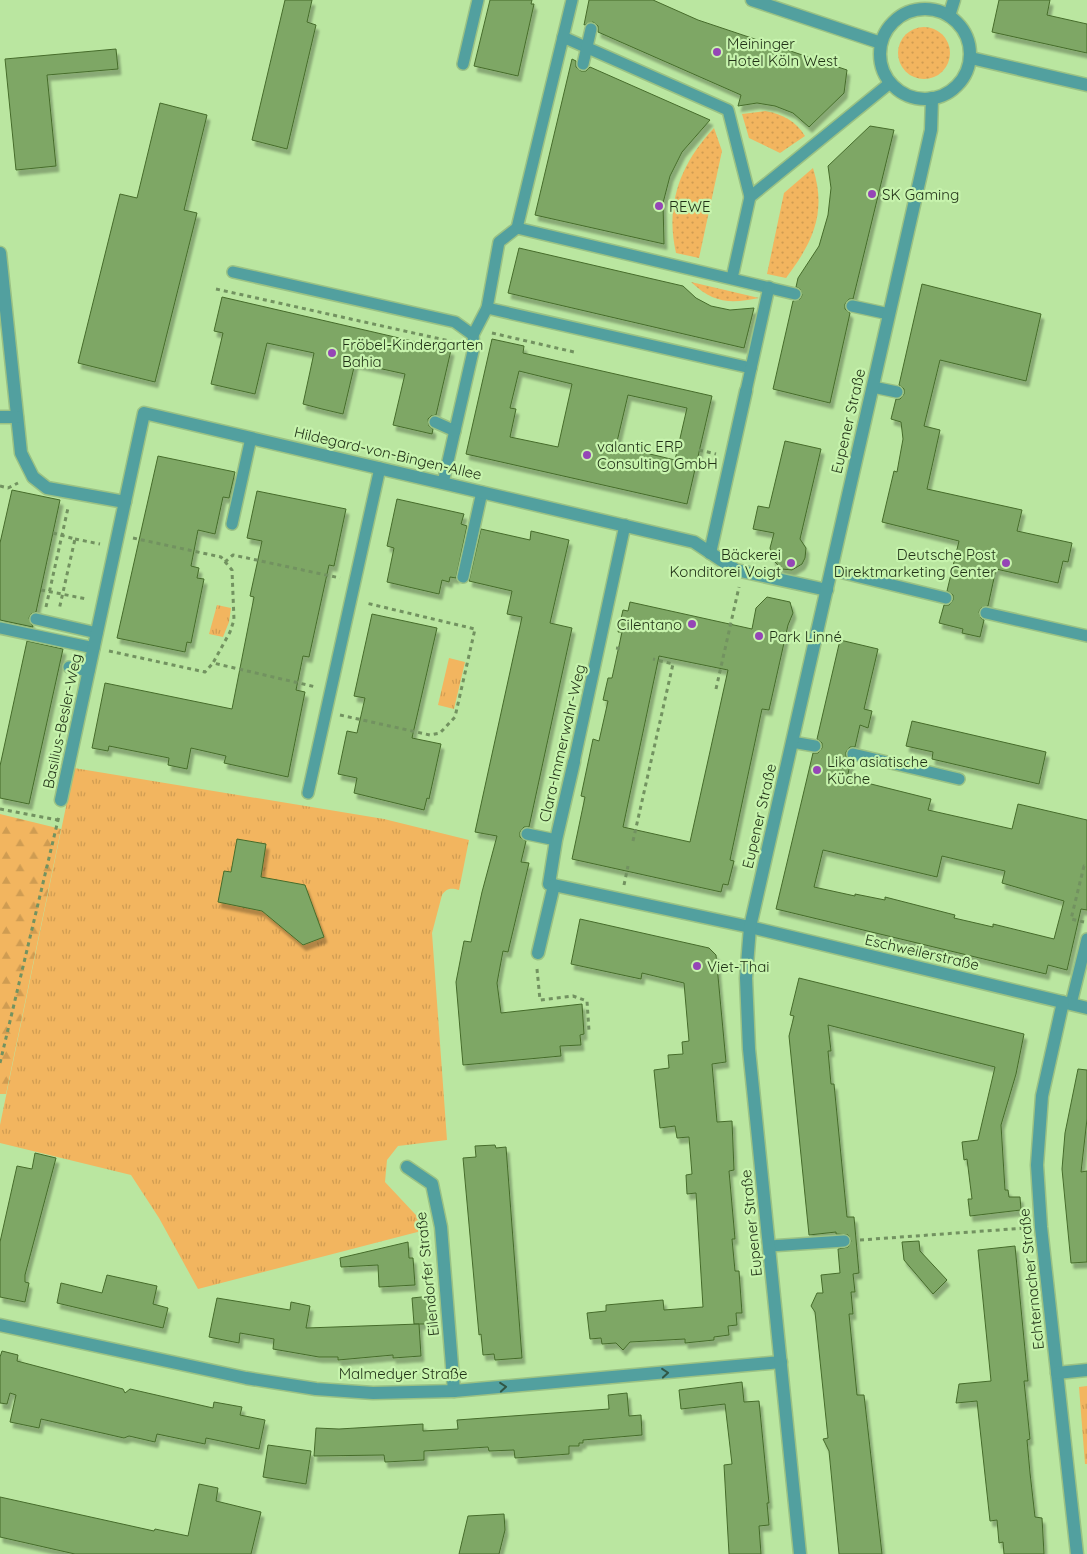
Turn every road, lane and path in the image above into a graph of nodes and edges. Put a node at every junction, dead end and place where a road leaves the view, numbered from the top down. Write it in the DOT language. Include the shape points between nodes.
graph roads {
  1 [pos="478,0"];
  2 [pos="572,0"];
  3 [pos="752,0"];
  4 [pos="954,0"];
  5 [pos="949,16"];
  6 [pos="591,29"];
  7 [pos="563,37"];
  8 [pos="881,43"];
  9 [pos="587,47"];
  10 [pos="971,58"];
  11 [pos="463,64"];
  12 [pos="582,64"];
  13 [pos="890,83"];
  14 [pos="1087,86"];
  15 [pos="932,98"];
  16 [pos="750,197"];
  17 [pos="517,228"];
  18 [pos="0,254"];
  19 [pos="233,272"];
  20 [pos="732,278"];
  21 [pos="769,287"];
  22 [pos="216,288"];
  23 [pos="795,294"];
  24 [pos="852,306"];
  25 [pos="487,308"];
  26 [pos="889,314"];
  27 [pos="473,341"];
  28 [pos="574,352"];
  29 [pos="751,368"];
  30 [pos="873,387"];
  31 [pos="746,391"];
  32 [pos="897,392"];
  33 [pos="144,413"];
  34 [pos="0,417"];
  35 [pos="17,417"];
  36 [pos="434,422"];
  37 [pos="455,431"];
  38 [pos="251,438"];
  39 [pos="380,468"];
  40 [pos="443,483"];
  41 [pos="0,486"];
  42 [pos="5,487"];
  43 [pos="71,492"];
  44 [pos="482,492"];
  45 [pos="124,502"];
  46 [pos="232,524"];
  47 [pos="625,525"];
  48 [pos="53,533"];
  49 [pos="62,536"];
  50 [pos="75,539"];
  51 [pos="116,541"];
  52 [pos="710,553"];
  53 [pos="225,562"];
  54 [pos="831,570"];
  55 [pos="742,571"];
  56 [pos="463,576"];
  57 [pos="355,581"];
  58 [pos="41,590"];
  59 [pos="826,590"];
  60 [pos="50,591"];
  61 [pos="63,594"];
  62 [pos="946,598"];
  63 [pos="351,599"];
  64 [pos="103,603"];
  65 [pos="986,613"];
  66 [pos="40,620"];
  67 [pos="56,624"];
  68 [pos="0,628"];
  69 [pos="97,632"];
  70 [pos="1087,636"];
  71 [pos="94,648"];
  72 [pos="653,659"];
  73 [pos="213,663"];
  74 [pos="69,667"];
  75 [pos="89,671"];
  76 [pos="716,689"];
  77 [pos="331,691"];
  78 [pos="326,712"];
  79 [pos="792,742"];
  80 [pos="815,746"];
  81 [pos="853,754"];
  82 [pos="574,762"];
  83 [pos="959,780"];
  84 [pos="308,793"];
  85 [pos="61,800"];
  86 [pos="0,809"];
  87 [pos="58,820"];
  88 [pos="527,834"];
  89 [pos="556,840"];
  90 [pos="633,840"];
  91 [pos="1087,866"];
  92 [pos="554,885"];
  93 [pos="750,927"];
  94 [pos="1085,933"];
  95 [pos="538,952"];
  96 [pos="1067,1003"];
  97 [pos="1087,1008"];
  98 [pos="589,1031"];
  99 [pos="0,1063"];
  100 [pos="407,1166"];
  101 [pos="1041,1227"];
  102 [pos="844,1241"];
  103 [pos="770,1246"];
  104 [pos="0,1326"];
  105 [pos="781,1362"];
  106 [pos="1087,1370"];
  107 [pos="1058,1373"];
  108 [pos="454,1391"];
  109 [pos="800,1554"];
  110 [pos="1077,1554"];
  1 -- 11 [label="lane"];
  2 -- 7 [label="lane"];
  3 -- 8 [label="street"];
  4 -- 5 [label="street"];
  5 -- 8 [label="street" via="934,10 918,9 900,16 888,27"];
  5 -- 10 [label="street" via="961,26 970,44"];
  6 -- 9 [label="lane"];
  7 -- 9 [label="lane"];
  7 -- 17 [label="lane"];
  8 -- 13 [label="street" via="880,61"];
  9 -- 12 [label="lane"];
  9 -- 16 [label="lane" via="728,110"];
  10 -- 14 [label="street"];
  10 -- 15 [label="street" via="956,89 942,97"];
  13 -- 15 [label="street" via="902,94 920,100"];
  13 -- 16 [label="lane"];
  15 -- 26 [label="street, Eupener Straße" via="931,130"];
  16 -- 20 [label="lane"];
  17 -- 20 [label="lane"];
  17 -- 25 [label="lane" via="499,242"];
  18 -- 35 [label="street"];
  19 -- 27 [label="lane" via="455,322"];
  20 -- 21 [label="lane"];
  21 -- 23 [label="lane"];
  21 -- 29 [label="lane"];
  22 -- 27 [label="path"];
  24 -- 26 [label="lane"];
  25 -- 27 [label="lane"];
  25 -- 29 [label="lane"];
  26 -- 30 [label="street, Eupener Straße"];
  27 -- 28 [label="path" via="484,331"];
  27 -- 37 [label="lane"];
  29 -- 31 [label="lane"];
  30 -- 32 [label="lane"];
  30 -- 54 [label="street, Eupener Straße"];
  31 -- 52 [label="street"];
  33 -- 38 [label="street, Hildegard-von-Bingen-Allee"];
  33 -- 45 [label="street, Basilius-Besler-Weg"];
  34 -- 35 [label="street"];
  35 -- 43 [label="street" via="21,453 32,477 47,488"];
  36 -- 37 [label="lane"];
  37 -- 40 [label="lane"];
  38 -- 39 [label="street, Hildegard-von-Bingen-Allee"];
  38 -- 46 [label="lane"];
  39 -- 40 [label="street, Hildegard-von-Bingen-Allee"];
  39 -- 57 [label="lane"];
  40 -- 44 [label="street, Hildegard-von-Bingen-Allee"];
  41 -- 42 [label="path"];
  43 -- 45 [label="street"];
  43 -- 49 [label="path"];
  44 -- 47 [label="street, Hildegard-von-Bingen-Allee"];
  44 -- 56 [label="lane"];
  45 -- 51 [label="street, Basilius-Besler-Weg"];
  47 -- 52 [label="street, Hildegard-von-Bingen-Allee" via="694,542"];
  47 -- 82 [label="lane, Clara-Immerwahr-Weg"];
  48 -- 49 [label="path"];
  49 -- 50 [label="path"];
  49 -- 60 [label="path"];
  50 -- 51 [label="path"];
  50 -- 61 [label="path"];
  51 -- 53 [label="path" via="221,557"];
  51 -- 64 [label="street, Basilius-Besler-Weg"];
  52 -- 55 [label="street, Hildegard-von-Bingen-Allee"];
  53 -- 57 [label="path" via="233,556"];
  53 -- 73 [label="path" via="232,570 234,620"];
  54 -- 59 [label="street, Eupener Straße"];
  54 -- 62 [label="lane"];
  55 -- 59 [label="street, Hildegard-von-Bingen-Allee"];
  55 -- 76 [label="path"];
  57 -- 63 [label="lane"];
  58 -- 60 [label="path"];
  59 -- 79 [label="street, Eupener Straße"];
  60 -- 61 [label="path"];
  60 -- 66 [label="path"];
  61 -- 64 [label="path"];
  61 -- 67 [label="path"];
  63 -- 77 [label="lane"];
  63 -- 78 [label="path" via="475,629 455,718 440,733 430,735"];
  64 -- 69 [label="street, Basilius-Besler-Weg"];
  65 -- 70 [label="lane"];
  66 -- 67 [label="lane"];
  67 -- 69 [label="lane"];
  68 -- 71 [label="lane"];
  69 -- 71 [label="street, Basilius-Besler-Weg"];
  71 -- 73 [label="path, Basilius-Besler-Weg" via="205,672"];
  71 -- 75 [label="street, Basilius-Besler-Weg"];
  72 -- 90 [label="path" via="673,664"];
  73 -- 77 [label="path"];
  74 -- 75 [label="lane"];
  75 -- 85 [label="street, Basilius-Besler-Weg"];
  77 -- 78 [label="lane"];
  78 -- 84 [label="lane"];
  79 -- 80 [label="lane"];
  79 -- 93 [label="street, Eupener Straße"];
  81 -- 83 [label="lane"];
  82 -- 89 [label="street, Clara-Immerwahr-Weg"];
  85 -- 87 [label="path"];
  86 -- 87 [label="path"];
  87 -- 99 [label="path"];
  88 -- 89 [label="lane"];
  89 -- 92 [label="street, Clara-Immerwahr-Weg" via="549,884"];
  91 -- 94 [label="path" via="1084,866 1071,919 1084,922"];
  92 -- 93 [label="street"];
  92 -- 95 [label="street, Clara-Immerwahr-Weg"];
  93 -- 96 [label="street, Eschweilerstraße"];
  93 -- 103 [label="street, Eupener Straße" via="746,978 749,1049"];
  94 -- 96 [label="lane"];
  95 -- 98 [label="path" via="540,1000 573,996 587,1001"];
  96 -- 97 [label="street, Eschweilerstraße"];
  96 -- 101 [label="street, Echternacher Straße" via="1042,1096 1038,1127"];
  100 -- 108 [label="street, Eilendorfer Straße" via="432,1184 441,1227"];
  101 -- 102 [label="path"];
  101 -- 107 [label="street, Echternacher Straße"];
  102 -- 103 [label="lane"];
  103 -- 105 [label="street, Eupener Straße"];
  104 -- 108 [label="street, Malmedyer Straße" via="246,1378 316,1389 373,1393"];
  108 -- 105 [label="street, Malmedyer Straße, one-way"];
  105 -- 109 [label="street, Eupener Straße"];
  106 -- 107 [label="street"];
  107 -- 110 [label="street, Echternacher Straße"];
}
